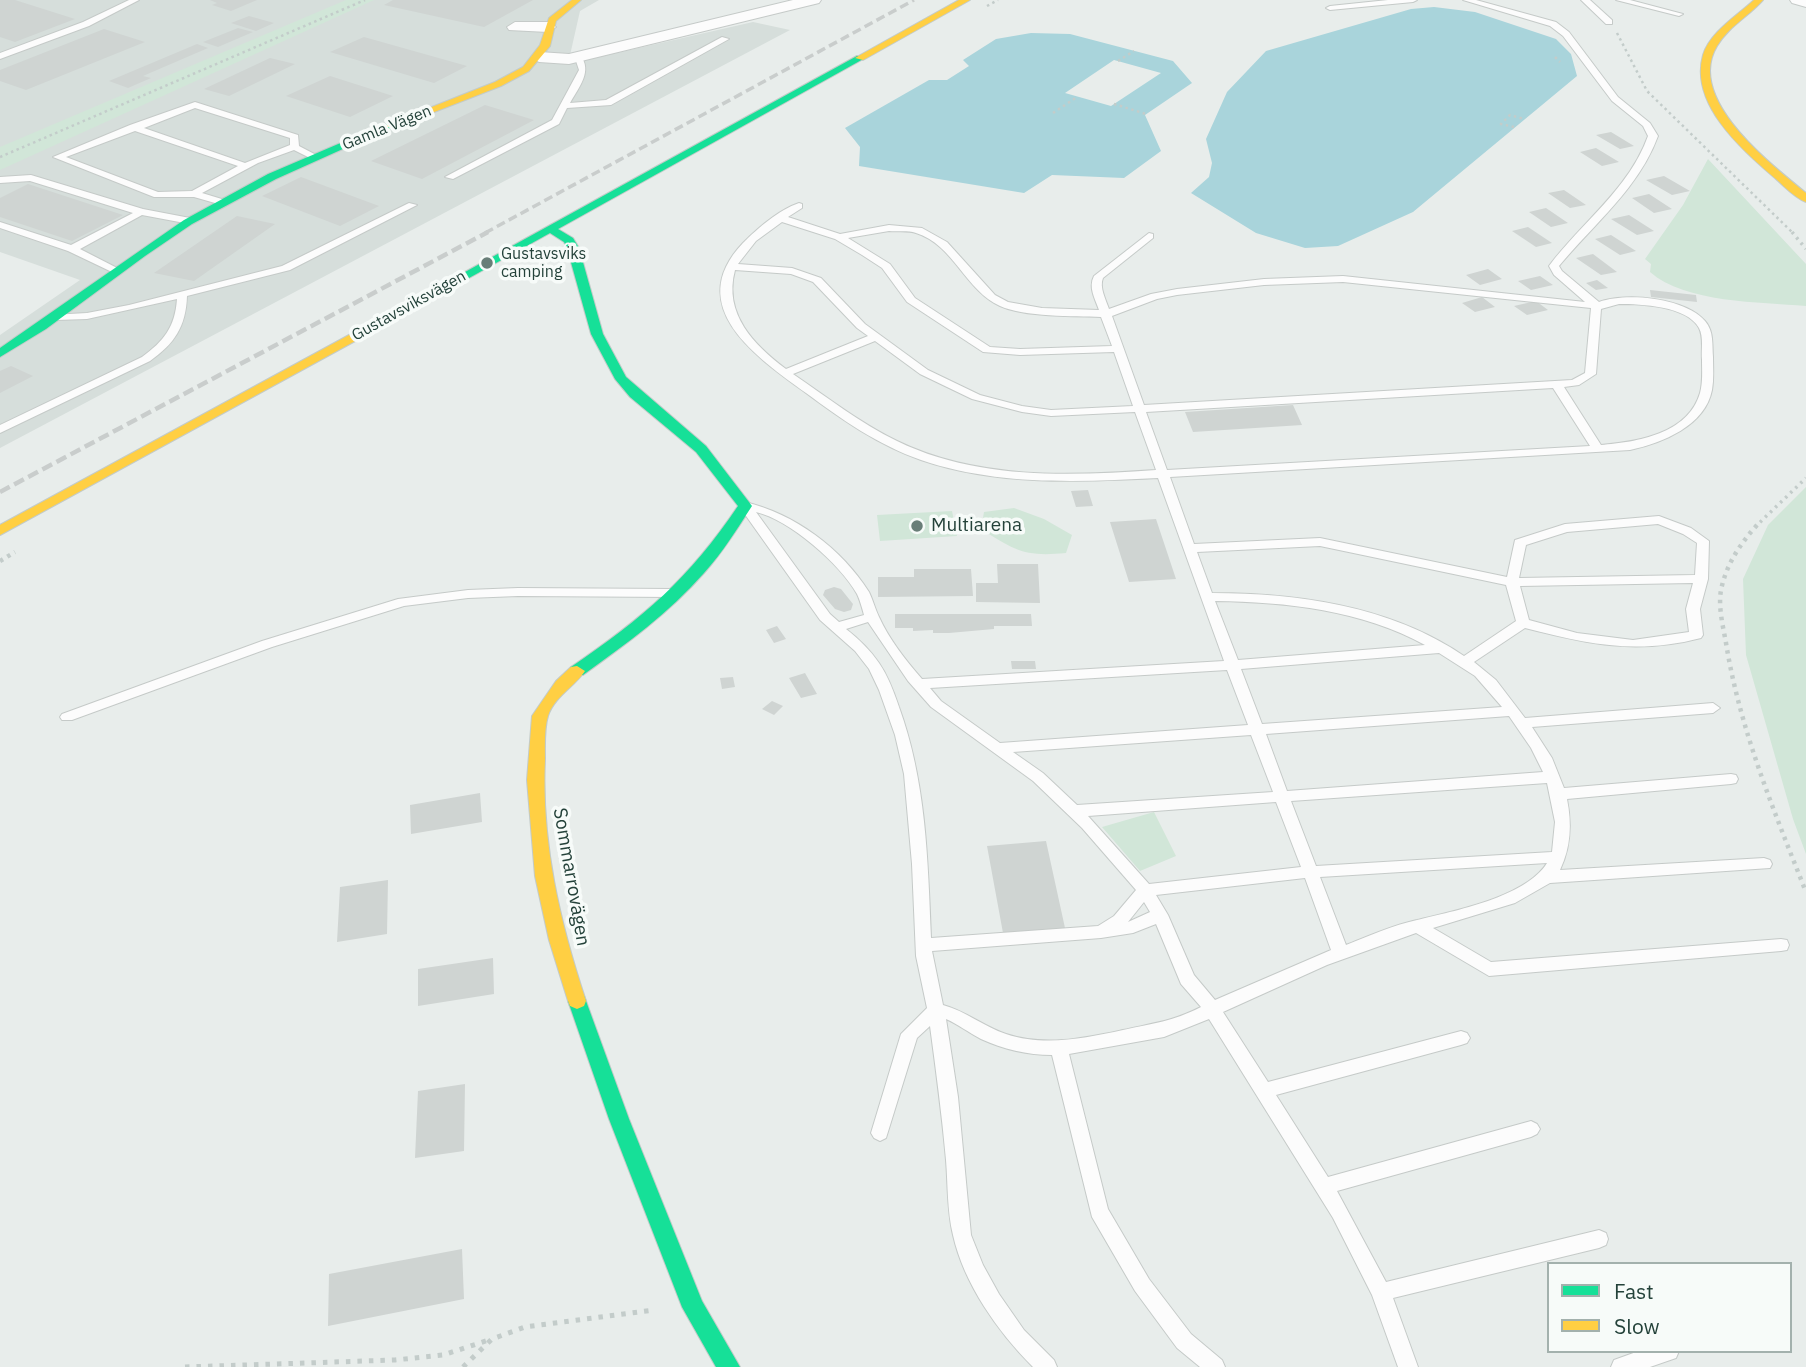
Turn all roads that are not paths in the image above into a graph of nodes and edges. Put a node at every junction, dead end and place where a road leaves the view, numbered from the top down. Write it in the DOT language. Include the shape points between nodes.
graph roads {
  1 [pos="135,0"];
  2 [pos="577,0"];
  3 [pos="813,0"];
  4 [pos="966,0"];
  5 [pos="1413,0"];
  6 [pos="1467,0"];
  7 [pos="1585,0"];
  8 [pos="1620,0"];
  9 [pos="1759,0"];
  10 [pos="1798,0"];
  11 [pos="1806,2"];
  12 [pos="1484,3"];
  13 [pos="1330,8"];
  14 [pos="1679,14"];
  15 [pos="1609,22"];
  16 [pos="515,27"];
  17 [pos="548,27"];
  18 [pos="725,39"];
  19 [pos="0,56"];
  20 [pos="539,57"];
  21 [pos="577,57"];
  22 [pos="564,106"];
  23 [pos="133,127"];
  24 [pos="294,147"];
  25 [pos="315,157"];
  26 [pos="246,166"];
  27 [pos="450,177"];
  28 [pos="0,180"];
  29 [pos="194,194"];
  30 [pos="1806,199"];
  31 [pos="222,202"];
  32 [pos="412,205"];
  33 [pos="799,206"];
  34 [pos="141,212"];
  35 [pos="780,218"];
  36 [pos="190,221"];
  37 [pos="0,225"];
  38 [pos="549,228"];
  39 [pos="1149,236"];
  40 [pos="839,237"];
  41 [pos="72,249"];
  42 [pos="731,267"];
  43 [pos="116,270"];
  44 [pos="182,295"];
  45 [pos="1597,306"];
  46 [pos="1106,314"];
  47 [pos="55,317"];
  48 [pos="875,337"];
  49 [pos="1118,349"];
  50 [pos="0,353"];
  51 [pos="785,373"];
  52 [pos="1557,385"];
  53 [pos="1139,409"];
  54 [pos="0,429"];
  55 [pos="1598,449"];
  56 [pos="1163,475"];
  57 [pos="745,506"];
  58 [pos="0,531"];
  59 [pos="1190,548"];
  60 [pos="1701,579"];
  61 [pos="1513,582"];
  62 [pos="676,593"];
  63 [pos="1207,597"];
  64 [pos="872,617"];
  65 [pos="1523,623"];
  66 [pos="836,627"];
  67 [pos="1443,648"];
  68 [pos="1464,663"];
  69 [pos="1234,665"];
  70 [pos="918,684"];
  71 [pos="1713,708"];
  72 [pos="67,717"];
  73 [pos="1517,717"];
  74 [pos="1257,728"];
  75 [pos="999,748"];
  76 [pos="1553,778"];
  77 [pos="1731,779"];
  78 [pos="1559,794"];
  79 [pos="1282,797"];
  80 [pos="1075,811"];
  81 [pos="1558,857"];
  82 [pos="1764,864"];
  83 [pos="1309,872"];
  84 [pos="1545,877"];
  85 [pos="1145,890"];
  86 [pos="1160,915"];
  87 [pos="1417,926"];
  88 [pos="1101,932"];
  89 [pos="924,945"];
  90 [pos="1781,945"];
  91 [pos="1341,954"];
  92 [pos="1212,1009"];
  93 [pos="936,1010"];
  94 [pos="1461,1038"];
  95 [pos="1059,1048"];
  96 [pos="1263,1091"];
  97 [pos="1531,1129"];
  98 [pos="880,1133"];
  99 [pos="1324,1186"];
  100 [pos="1599,1240"];
  101 [pos="1381,1292"];
  102 [pos="1663,1353"];
  103 [pos="729,1367"];
  104 [pos="1047,1367"];
  105 [pos="1215,1367"];
  106 [pos="1408,1367"];
  107 [pos="1621,1367"];
  1 -- 19 [label="lane"];
  2 -- 17 [label="street" via="558,11"];
  3 -- 21 [label="street"];
  4 -- 38 [label="street, Gustavsviksvägen"];
  5 -- 13 [label="lane"];
  6 -- 12 [label="lane"];
  7 -- 15 [label="lane"];
  8 -- 14 [label="lane"];
  9 -- 30 [label="street" via="1709,53 1708,86 1729,126"];
  10 -- 11 [label="street"];
  12 -- 45 [label="lane" via="1553,24 1566,34 1615,99 1647,125 1653,136 1649,153 1633,176 1554,266"];
  16 -- 17 [label="street"];
  17 -- 20 [label="street"];
  18 -- 22 [label="lane" via="608,103"];
  20 -- 21 [label="street"];
  20 -- 25 [label="street, Gamla Vägen" via="506,80"];
  21 -- 22 [label="lane" via="583,70"];
  22 -- 27 [label="lane" via="556,122"];
  23 -- 24 [label="lane" via="195,105 295,137"];
  23 -- 26 [label="lane"];
  23 -- 29 [label="lane" via="58,157 157,195"];
  24 -- 25 [label="lane"];
  24 -- 26 [label="lane"];
  25 -- 31 [label="street, Gamla Vägen"];
  26 -- 29 [label="lane"];
  28 -- 34 [label="lane" via="31,178"];
  29 -- 31 [label="lane"];
  31 -- 36 [label="street, Gamla Vägen"];
  32 -- 44 [label="lane" via="286,268"];
  33 -- 35 [label="lane"];
  34 -- 36 [label="lane"];
  34 -- 41 [label="lane"];
  35 -- 40 [label="lane"];
  35 -- 42 [label="lane" via="738,254"];
  36 -- 43 [label="street, Gamla Vägen"];
  37 -- 41 [label="lane"];
  38 -- 57 [label="street" via="569,240 573,248 602,347 612,366 636,394 705,453"];
  38 -- 58 [label="street, Gustavsviksvägen"];
  39 -- 46 [label="lane" via="1099,276 1097,290"];
  40 -- 46 [label="lane" via="889,228 918,230 943,244 991,297 1005,305 1042,312"];
  40 -- 49 [label="lane" via="886,266 911,300 986,350"];
  41 -- 43 [label="lane"];
  42 -- 48 [label="lane" via="782,269 817,280"];
  42 -- 51 [label="lane" via="725,297 738,329"];
  43 -- 47 [label="street, Gamla Vägen"];
  44 -- 47 [label="lane" via="87,316"];
  44 -- 54 [label="lane" via="182,316 162,348"];
  45 -- 46 [label="lane" via="1343,279 1177,292"];
  45 -- 52 [label="lane" via="1590,374 1575,383"];
  45 -- 55 [label="lane" via="1620,299 1637,300 1698,318 1706,333 1708,384 1698,408 1660,440"];
  46 -- 49 [label="lane"];
  47 -- 50 [label="street, Gamla Vägen"];
  48 -- 51 [label="lane"];
  48 -- 53 [label="lane" via="932,376 997,404 1051,413"];
  49 -- 53 [label="lane"];
  51 -- 56 [label="lane" via="859,425 924,457 1009,476"];
  52 -- 53 [label="lane"];
  52 -- 55 [label="lane"];
  53 -- 56 [label="lane"];
  55 -- 56 [label="lane"];
  56 -- 59 [label="lane"];
  57 -- 62 [label="street, Sommarrovägen" via="714,552"];
  57 -- 64 [label="lane" via="794,525 821,547 849,574"];
  57 -- 66 [label="lane"];
  59 -- 61 [label="lane" via="1320,542"];
  59 -- 63 [label="lane"];
  60 -- 61 [label="lane"];
  60 -- 61 [label="lane" via="1703,541 1659,520 1565,528 1520,543"];
  60 -- 65 [label="lane" via="1693,609 1696,635 1633,644"];
  61 -- 65 [label="lane"];
  62 -- 72 [label="lane" via="517,592 403,602 267,644"];
  62 -- 103 [label="street, Sommarrovägen" via="626,638 566,679 540,716 536,804 545,877 566,970 693,1307"];
  63 -- 67 [label="lane" via="1281,599 1338,608 1404,629"];
  63 -- 69 [label="lane"];
  64 -- 66 [label="lane"];
  64 -- 70 [label="lane"];
  65 -- 68 [label="lane"];
  66 -- 89 [label="lane" via="875,667 902,735 911,774"];
  67 -- 68 [label="lane"];
  67 -- 69 [label="lane"];
  68 -- 73 [label="lane" via="1482,675"];
  69 -- 70 [label="lane"];
  69 -- 74 [label="lane"];
  70 -- 75 [label="lane" via="955,719"];
  71 -- 73 [label="lane"];
  73 -- 74 [label="lane"];
  73 -- 76 [label="lane"];
  74 -- 75 [label="lane"];
  74 -- 79 [label="lane"];
  75 -- 80 [label="lane"];
  76 -- 78 [label="lane"];
  76 -- 79 [label="lane"];
  77 -- 78 [label="lane"];
  78 -- 81 [label="lane" via="1562,830"];
  79 -- 80 [label="lane"];
  79 -- 83 [label="lane"];
  80 -- 85 [label="lane"];
  81 -- 83 [label="lane"];
  81 -- 84 [label="lane"];
  82 -- 84 [label="lane"];
  83 -- 85 [label="lane"];
  83 -- 91 [label="lane"];
  84 -- 87 [label="lane" via="1513,896"];
  85 -- 86 [label="lane"];
  85 -- 88 [label="lane" via="1120,920"];
  86 -- 88 [label="lane" via="1133,927"];
  86 -- 92 [label="lane" via="1187,979"];
  87 -- 90 [label="lane" via="1489,969"];
  87 -- 91 [label="lane"];
  88 -- 89 [label="lane"];
  89 -- 93 [label="lane"];
  91 -- 92 [label="lane"];
  92 -- 95 [label="lane" via="1171,1028"];
  92 -- 96 [label="lane"];
  93 -- 95 [label="lane" via="957,1014 1004,1041"];
  93 -- 98 [label="lane" via="910,1034"];
  93 -- 104 [label="lane" via="962,1235 992,1300 1017,1337"];
  94 -- 96 [label="lane"];
  95 -- 105 [label="lane" via="1098,1211 1184,1341"];
  96 -- 99 [label="lane"];
  97 -- 99 [label="lane"];
  99 -- 101 [label="lane"];
  100 -- 101 [label="lane"];
  101 -- 106 [label="lane"];
  102 -- 107 [label="lane"];
}
